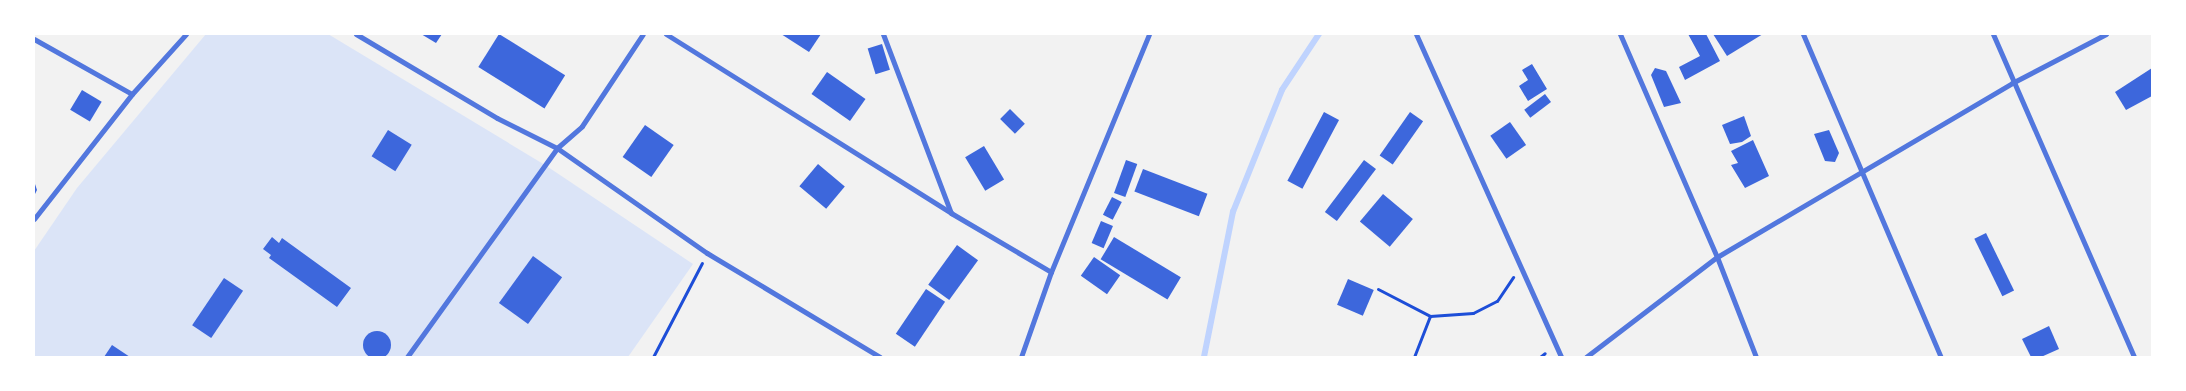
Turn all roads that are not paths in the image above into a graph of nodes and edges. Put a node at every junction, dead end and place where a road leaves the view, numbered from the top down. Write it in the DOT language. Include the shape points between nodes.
graph roads {
  1 [pos="186,34"];
  2 [pos="356,34"];
  3 [pos="643,34"];
  4 [pos="666,34"];
  5 [pos="883,34"];
  6 [pos="1149,34"];
  7 [pos="1416,34"];
  8 [pos="1620,34"];
  9 [pos="1803,34"];
  10 [pos="1993,34"];
  11 [pos="2106,34"];
  12 [pos="34,39"];
  13 [pos="2012,83"];
  14 [pos="132,94"];
  15 [pos="556,148"];
  16 [pos="1864,173"];
  17 [pos="950,213"];
  18 [pos="34,219"];
  19 [pos="1718,258"];
  20 [pos="1051,272"];
  21 [pos="407,357"];
  22 [pos="880,357"];
  23 [pos="1021,357"];
  24 [pos="1561,357"];
  25 [pos="1586,357"];
  26 [pos="1756,357"];
  27 [pos="1941,357"];
  28 [pos="2134,357"];
  1 -- 14 [label="street"];
  2 -- 15 [label="street" via="497,118"];
  3 -- 15 [label="street" via="582,126"];
  4 -- 17 [label="street"];
  5 -- 17 [label="street"];
  6 -- 20 [label="street"];
  7 -- 24 [label="street"];
  8 -- 19 [label="street"];
  9 -- 16 [label="street"];
  10 -- 13 [label="street"];
  11 -- 13 [label="street"];
  12 -- 14 [label="street"];
  13 -- 16 [label="street"];
  13 -- 28 [label="street"];
  14 -- 18 [label="street"];
  15 -- 21 [label="street"];
  15 -- 22 [label="street" via="707,253"];
  16 -- 19 [label="street"];
  16 -- 27 [label="street"];
  17 -- 20 [label="street"];
  19 -- 25 [label="street"];
  19 -- 26 [label="street"];
  20 -- 23 [label="street"];
}
